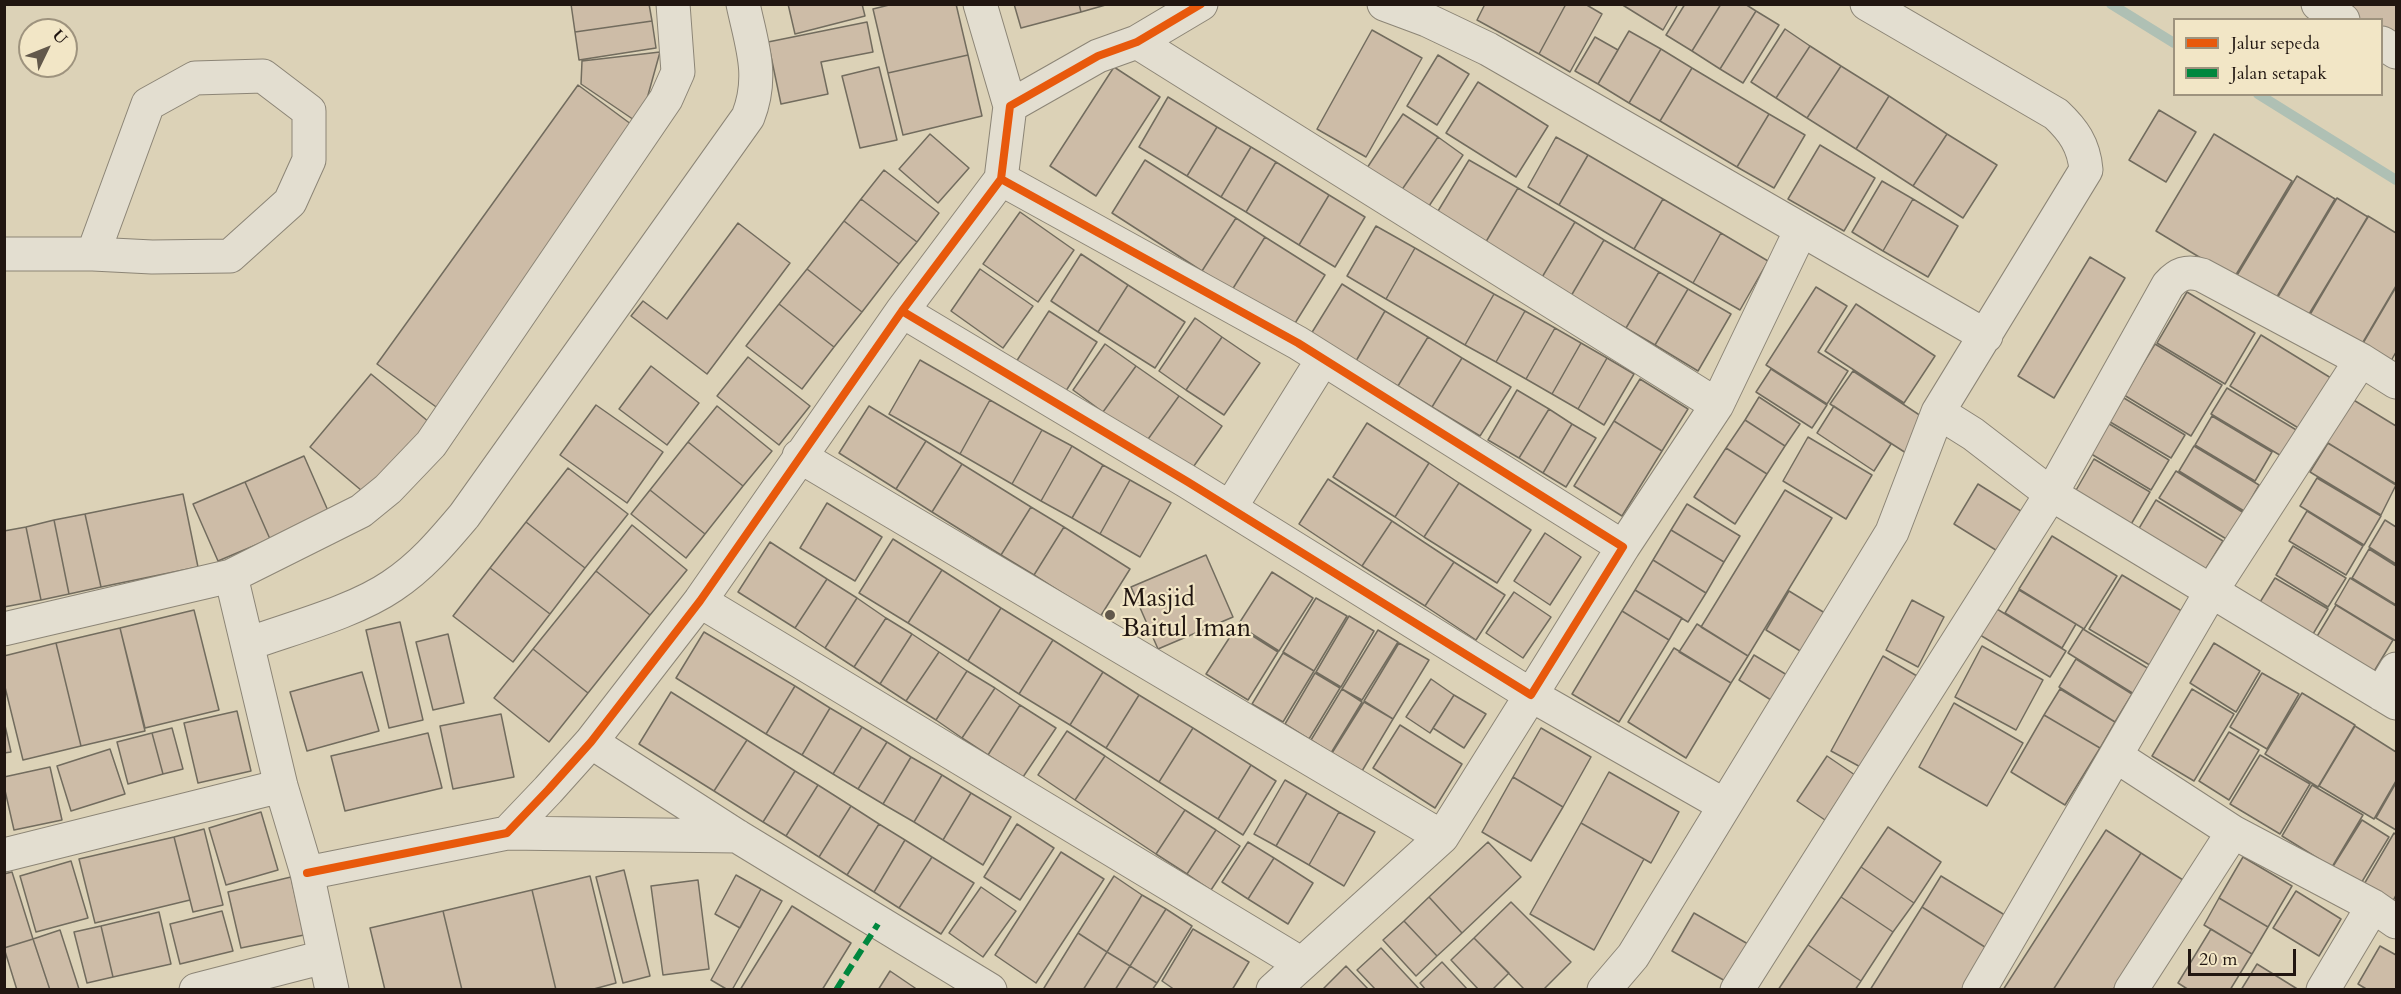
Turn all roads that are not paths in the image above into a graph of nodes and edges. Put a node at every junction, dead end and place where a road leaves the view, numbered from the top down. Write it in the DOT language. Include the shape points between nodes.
graph roads {
  1 [pos="673,4"];
  2 [pos="743,4"];
  3 [pos="980,4"];
  4 [pos="1201,4"];
  5 [pos="1383,4"];
  6 [pos="1867,4"];
  7 [pos="2318,4"];
  8 [pos="2340,18"];
  9 [pos="1137,42"];
  10 [pos="2383,44"];
  11 [pos="2397,52"];
  12 [pos="1010,106"];
  13 [pos="1001,179"];
  14 [pos="1801,230"];
  15 [pos="4,254"];
  16 [pos="93,254"];
  17 [pos="902,312"];
  18 [pos="1986,336"];
  19 [pos="1323,359"];
  20 [pos="2361,360"];
  21 [pos="2397,381"];
  22 [pos="1717,405"];
  23 [pos="1938,412"];
  24 [pos="799,456"];
  25 [pos="2051,494"];
  26 [pos="1230,508"];
  27 [pos="1623,547"];
  28 [pos="231,576"];
  29 [pos="2212,590"];
  30 [pos="700,600"];
  31 [pos="4,629"];
  32 [pos="248,644"];
  33 [pos="2391,689"];
  34 [pos="1531,695"];
  35 [pos="591,742"];
  36 [pos="2116,756"];
  37 [pos="281,786"];
  38 [pos="1724,805"];
  39 [pos="2233,832"];
  40 [pos="507,833"];
  41 [pos="737,836"];
  42 [pos="1442,837"];
  43 [pos="4,855"];
  44 [pos="307,873"];
  45 [pos="2385,914"];
  46 [pos="324,957"];
  47 [pos="1300,963"];
  48 [pos="196,990"];
  49 [pos="332,990"];
  50 [pos="990,990"];
  51 [pos="1273,990"];
  52 [pos="1604,990"];
  53 [pos="1737,990"];
  54 [pos="1979,990"];
  55 [pos="2131,990"];
  56 [pos="2323,990"];
  1 -- 28 [label="street" via="678,72 666,99 431,444 361,511"];
  2 -- 32 [label="street" via="757,72 748,117 464,516 441,544 390,587 349,608"];
  3 -- 12 [label="street"];
  4 -- 9 [label="street"];
  5 -- 14 [label="street" via="1488,49"];
  6 -- 18 [label="street" via="2056,114 2070,127 2084,154 2086,170"];
  7 -- 8 [label="street"];
  9 -- 12 [label="street" via="1098,56"];
  9 -- 22 [label="street"];
  10 -- 11 [label="street"];
  12 -- 13 [label="street"];
  13 -- 17 [label="street"];
  13 -- 19 [label="street"];
  14 -- 18 [label="street"];
  14 -- 22 [label="street"];
  15 -- 16 [label="street"];
  16 -- 16 [label="street" via="230,256 290,202 309,160 309,111 263,76 195,78 148,104"];
  17 -- 24 [label="street"];
  17 -- 26 [label="street"];
  18 -- 23 [label="street"];
  19 -- 26 [label="street"];
  19 -- 27 [label="street"];
  20 -- 21 [label="street"];
  20 -- 25 [label="street" via="2202,274 2181,274 2168,285"];
  20 -- 29 [label="street"];
  22 -- 27 [label="street"];
  23 -- 25 [label="street"];
  23 -- 38 [label="street" via="1892,532"];
  24 -- 30 [label="street"];
  24 -- 42 [label="street"];
  25 -- 29 [label="street"];
  25 -- 53 [label="street"];
  26 -- 34 [label="street"];
  27 -- 34 [label="street"];
  28 -- 31 [label="street"];
  28 -- 32 [label="street"];
  29 -- 33 [label="street"];
  29 -- 36 [label="street"];
  30 -- 35 [label="street"];
  30 -- 47 [label="street"];
  32 -- 37 [label="street"];
  34 -- 38 [label="street"];
  34 -- 42 [label="street"];
  35 -- 40 [label="street"];
  35 -- 41 [label="street"];
  36 -- 39 [label="street"];
  36 -- 54 [label="street"];
  37 -- 43 [label="street"];
  37 -- 44 [label="street"];
  38 -- 52 [label="street" via="1633,956"];
  39 -- 45 [label="street"];
  39 -- 55 [label="street"];
  40 -- 41 [label="street"];
  40 -- 44 [label="street"];
  41 -- 50 [label="street"];
  42 -- 47 [label="street"];
  44 -- 46 [label="street"];
  45 -- 56 [label="street"];
  46 -- 48 [label="street"];
  46 -- 49 [label="street"];
  47 -- 51 [label="street"];
}
